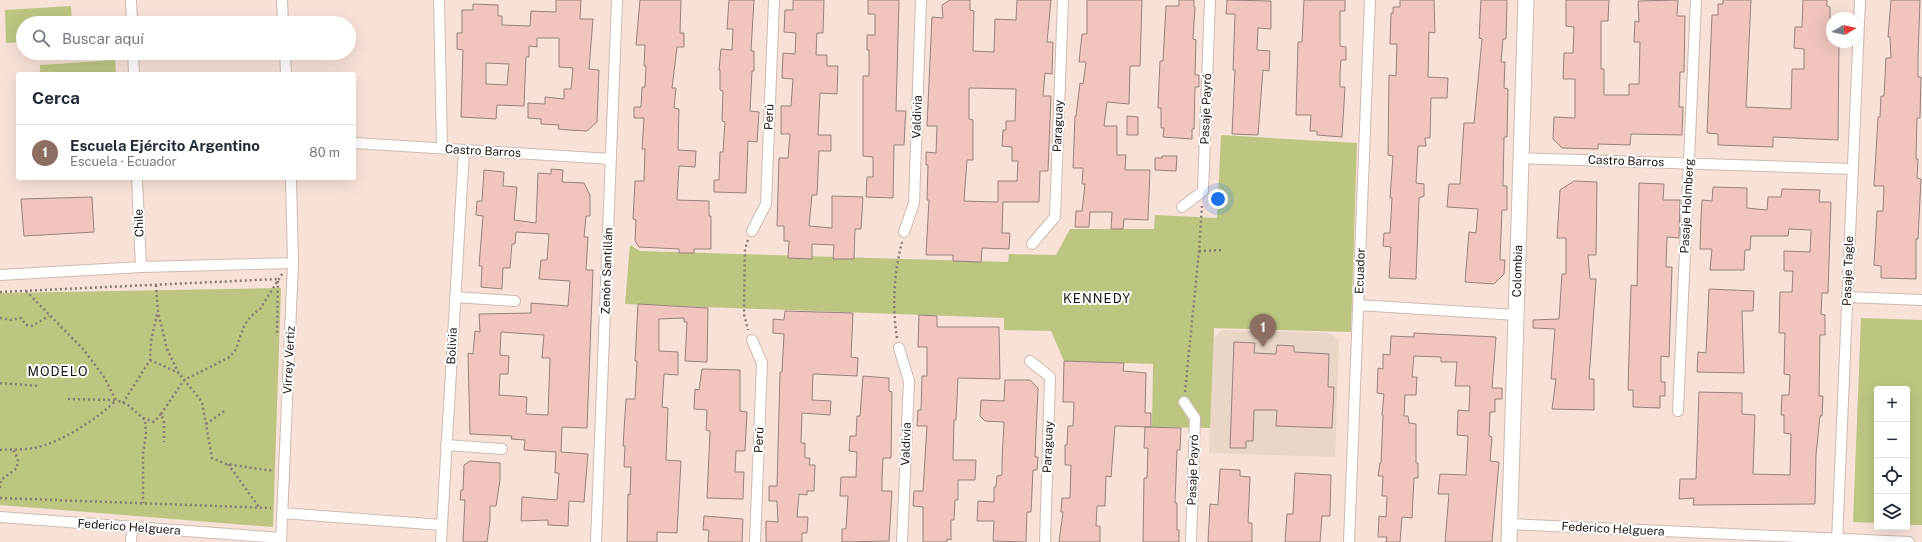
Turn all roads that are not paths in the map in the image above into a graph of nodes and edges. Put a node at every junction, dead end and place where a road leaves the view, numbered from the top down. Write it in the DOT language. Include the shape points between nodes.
graph roads {
  1 [pos="131,0"];
  2 [pos="282,0"];
  3 [pos="439,0"];
  4 [pos="617,0"];
  5 [pos="774,0"];
  6 [pos="922,0"];
  7 [pos="1063,0"];
  8 [pos="1210,0"];
  9 [pos="1370,0"];
  10 [pos="1526,0"];
  11 [pos="1696,0"];
  12 [pos="1860,0"];
  13 [pos="132,16"];
  14 [pos="283,16"];
  15 [pos="133,60"];
  16 [pos="285,60"];
  17 [pos="134,72"];
  18 [pos="286,72"];
  19 [pos="356,143"];
  20 [pos="442,148"];
  21 [pos="464,150"];
  22 [pos="1520,158"];
  23 [pos="612,159"];
  24 [pos="1689,162"];
  25 [pos="1852,169"];
  26 [pos="138,180"];
  27 [pos="291,180"];
  28 [pos="1182,207"];
  29 [pos="752,231"];
  30 [pos="904,232"];
  31 [pos="1032,244"];
  32 [pos="293,263"];
  33 [pos="141,267"];
  34 [pos="0,275"];
  35 [pos="455,297"];
  36 [pos="1847,297"];
  37 [pos="1922,300"];
  38 [pos="515,301"];
  39 [pos="1358,305"];
  40 [pos="1516,315"];
  41 [pos="752,340"];
  42 [pos="899,348"];
  43 [pos="1030,361"];
  44 [pos="1184,402"];
  45 [pos="1678,411"];
  46 [pos="446,446"];
  47 [pos="502,449"];
  48 [pos="278,510"];
  49 [pos="0,517"];
  50 [pos="1509,524"];
  51 [pos="442,525"];
  52 [pos="132,528"];
  53 [pos="281,540"];
  54 [pos="1837,540"];
  55 [pos="131,542"];
  56 [pos="441,542"];
  57 [pos="596,542"];
  58 [pos="755,542"];
  59 [pos="902,542"];
  60 [pos="1045,542"];
  61 [pos="1191,542"];
  62 [pos="1349,542"];
  63 [pos="1509,542"];
  64 [pos="1909,542"];
  1 -- 13 [label="street"];
  2 -- 14 [label="street"];
  3 -- 20 [label="street"];
  4 -- 23 [label="street, Zenón Santillán"];
  5 -- 29 [label="street, Perú" via="766,204"];
  6 -- 30 [label="street, Valdivia" via="914,203"];
  7 -- 31 [label="street, Paraguay" via="1055,217"];
  8 -- 28 [label="street, Pasaje Payró" via="1203,191"];
  9 -- 39 [label="street, Ecuador"];
  10 -- 22 [label="street, Colombia"];
  11 -- 24 [label="street, Pasaje Holmberg"];
  12 -- 25 [label="street, Pasaje Tagle"];
  15 -- 17 [label="street"];
  16 -- 18 [label="street"];
  19 -- 20 [label="street, Castro Barros"];
  20 -- 21 [label="street, Castro Barros"];
  21 -- 23 [label="street, Castro Barros"];
  21 -- 35 [label="street, Bolivia"];
  22 -- 24 [label="street, Castro Barros"];
  22 -- 40 [label="street, Colombia"];
  23 -- 57 [label="street, Zenón Santillán"];
  24 -- 25 [label="street, Castro Barros"];
  24 -- 45 [label="street, Pasaje Holmberg"];
  25 -- 36 [label="street, Pasaje Tagle"];
  26 -- 33 [label="street, Chile"];
  27 -- 32 [label="street, Virrey Vertiz"];
  32 -- 33 [label="street"];
  32 -- 48 [label="street, Virrey Vertiz"];
  33 -- 34 [label="street"];
  35 -- 38 [label="street"];
  35 -- 46 [label="street, Bolivia"];
  36 -- 37 [label="street"];
  36 -- 54 [label="street, Pasaje Tagle"];
  39 -- 40 [label="street"];
  39 -- 62 [label="street, Ecuador"];
  40 -- 50 [label="street, Colombia"];
  41 -- 58 [label="street, Perú" via="762,363"];
  42 -- 59 [label="street, Valdivia" via="909,381"];
  43 -- 60 [label="street, Paraguay" via="1050,377"];
  44 -- 61 [label="street, Pasaje Payró" via="1195,418"];
  46 -- 47 [label="street"];
  46 -- 51 [label="street, Bolivia"];
  48 -- 51 [label="street"];
  48 -- 53 [label="street, Virrey Vertiz"];
  49 -- 52 [label="street, Federico Helguera"];
  50 -- 54 [label="street, Federico Helguera"];
  50 -- 63 [label="street, Colombia"];
  51 -- 56 [label="street, Bolivia"];
  52 -- 53 [label="street, Federico Helguera"];
  52 -- 55 [label="street"];
  54 -- 64 [label="street, Federico Helguera"];
}
